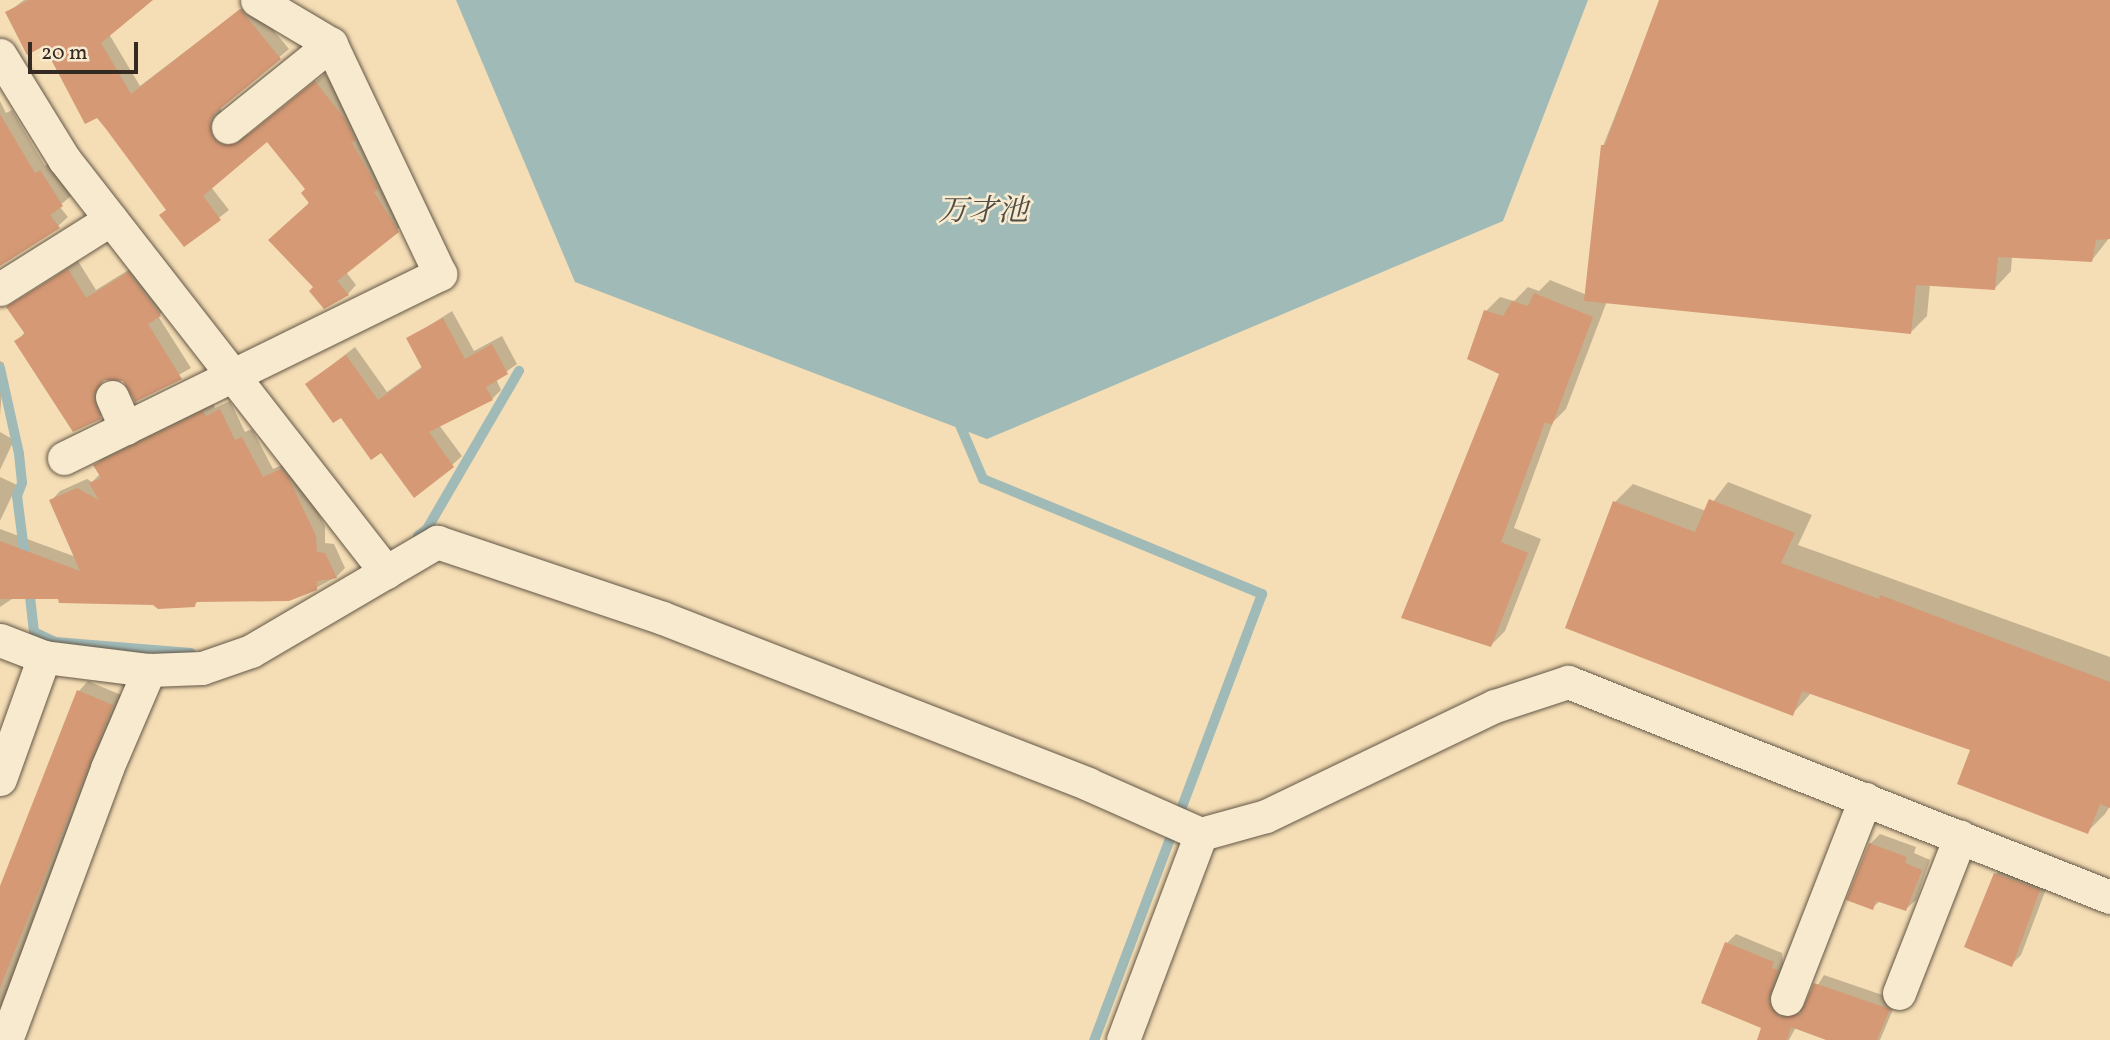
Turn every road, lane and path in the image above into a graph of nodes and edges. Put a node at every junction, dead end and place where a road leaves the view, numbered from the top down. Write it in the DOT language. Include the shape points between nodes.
graph roads {
  1 [pos="257,0"];
  2 [pos="331,44"];
  3 [pos="0,55"];
  4 [pos="228,127"];
  5 [pos="111,219"];
  6 [pos="0,289"];
  7 [pos="234,377"];
  8 [pos="112,397"];
  9 [pos="126,428"];
  10 [pos="64,458"];
  11 [pos="386,572"];
  12 [pos="0,640"];
  13 [pos="44,657"];
  14 [pos="149,670"];
  15 [pos="0,779"];
  16 [pos="1865,799"];
  17 [pos="1201,834"];
  18 [pos="1959,837"];
  19 [pos="2110,897"];
  20 [pos="1899,993"];
  21 [pos="1787,999"];
  22 [pos="6,1040"];
  23 [pos="1123,1040"];
  1 -- 2 [label="street"];
  2 -- 4 [label="street"];
  2 -- 7 [label="street" via="440,274"];
  3 -- 5 [label="street" via="64,159"];
  5 -- 6 [label="street"];
  5 -- 7 [label="street"];
  7 -- 9 [label="street"];
  7 -- 11 [label="street"];
  8 -- 9 [label="street"];
  9 -- 10 [label="street"];
  11 -- 14 [label="street" via="251,651 202,668"];
  11 -- 17 [label="street" via="437,542 663,618 1088,784"];
  12 -- 13 [label="street"];
  13 -- 14 [label="street"];
  13 -- 15 [label="street"];
  14 -- 22 [label="street" via="107,768"];
  16 -- 17 [label="street" via="1568,682 1495,706 1266,817"];
  16 -- 18 [label="street"];
  16 -- 21 [label="street"];
  17 -- 23 [label="street"];
  18 -- 19 [label="street"];
  18 -- 20 [label="street"];
}
